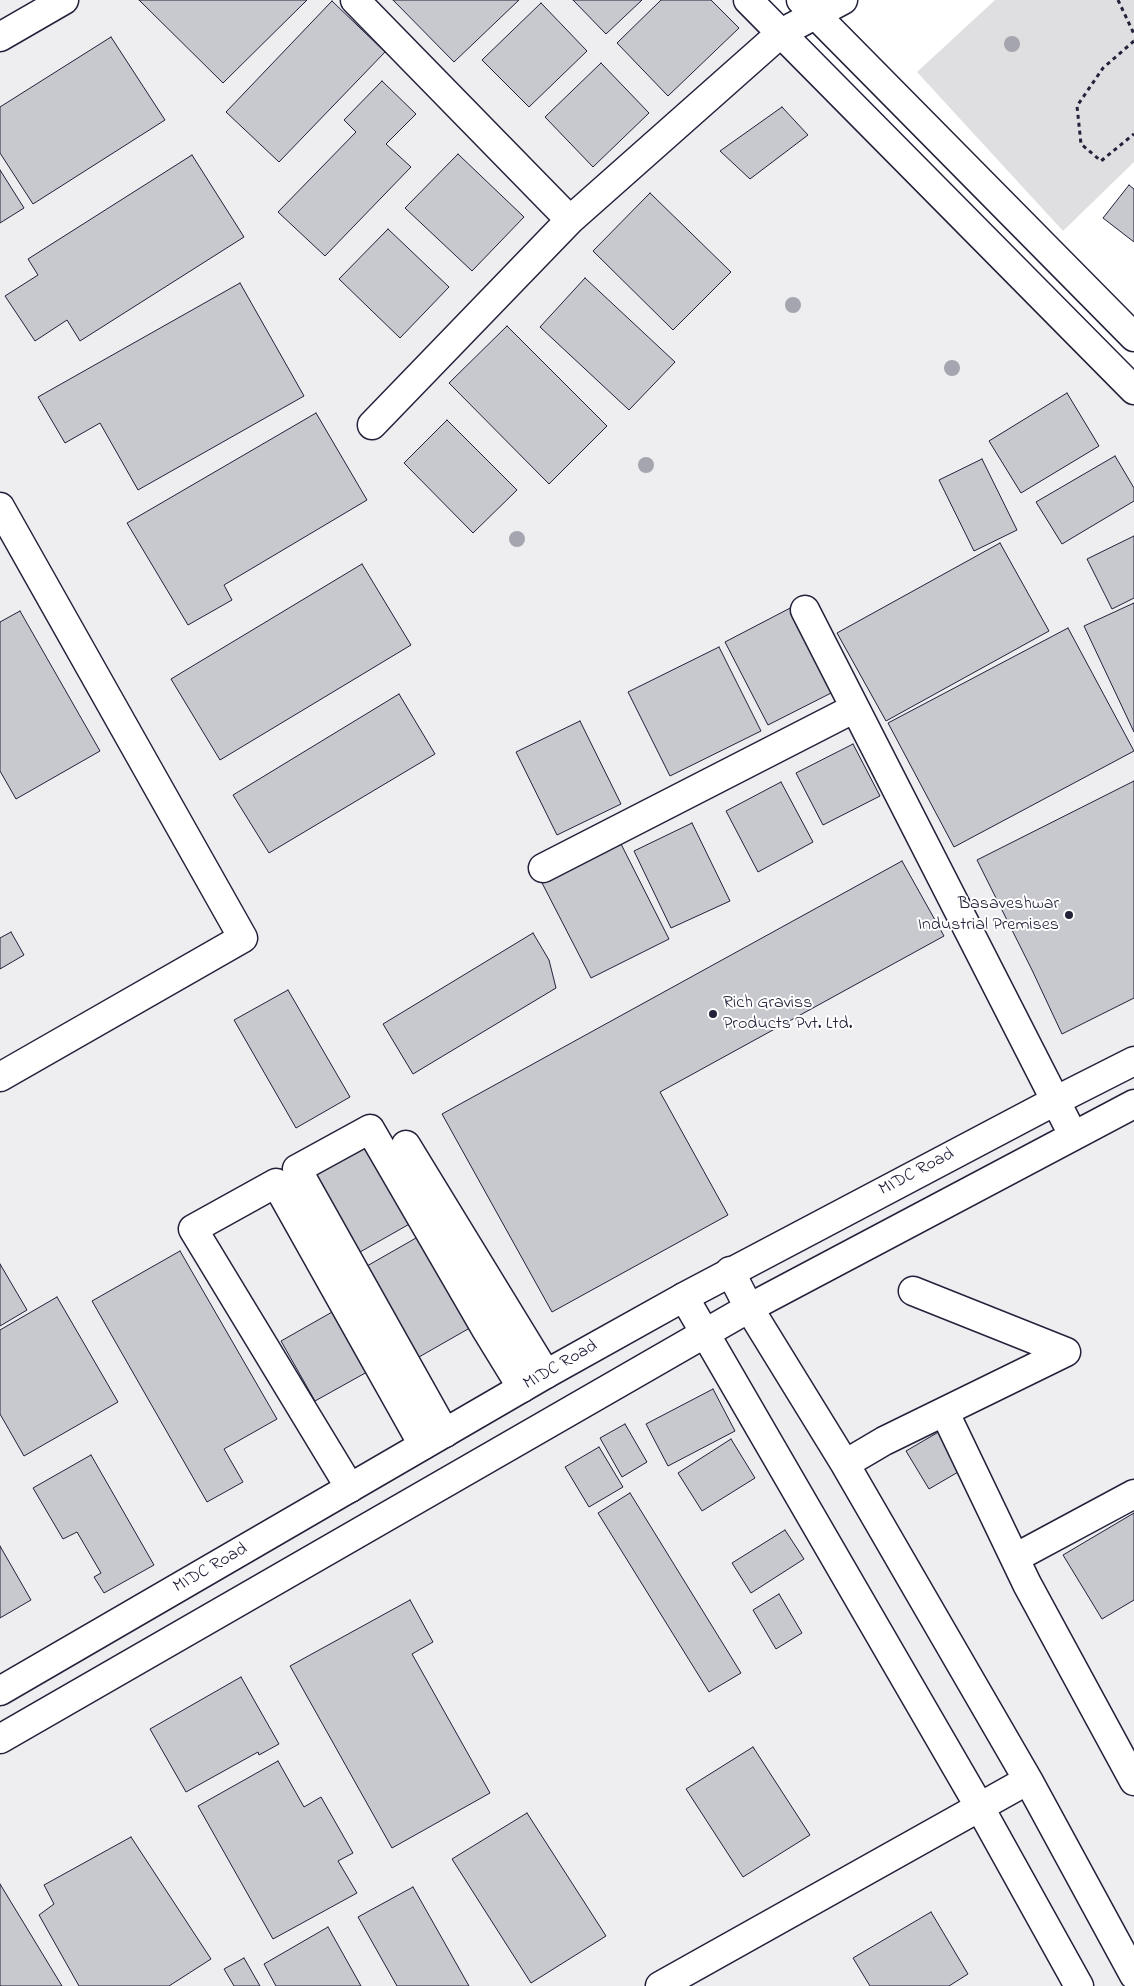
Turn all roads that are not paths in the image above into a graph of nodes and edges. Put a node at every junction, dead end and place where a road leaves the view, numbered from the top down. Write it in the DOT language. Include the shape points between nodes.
graph roads {
  1 [pos="64,0"];
  2 [pos="355,0"];
  3 [pos="748,0"];
  4 [pos="843,0"];
  5 [pos="808,8"];
  6 [pos="781,34"];
  7 [pos="0,37"];
  8 [pos="570,220"];
  9 [pos="1134,337"];
  10 [pos="1134,390"];
  11 [pos="372,425"];
  12 [pos="0,507"];
  13 [pos="10,550"];
  14 [pos="805,610"];
  15 [pos="855,708"];
  16 [pos="543,868"];
  17 [pos="1134,1062"];
  18 [pos="0,1077"];
  19 [pos="1056,1100"];
  20 [pos="1134,1104"];
  21 [pos="1073,1135"];
  22 [pos="406,1145"];
  23 [pos="730,1271"];
  24 [pos="913,1290"];
  25 [pos="684,1297"];
  26 [pos="749,1308"];
  27 [pos="706,1334"];
  28 [pos="546,1374"];
  29 [pos="522,1388"];
  30 [pos="944,1413"];
  31 [pos="434,1439"];
  32 [pos="845,1464"];
  33 [pos="350,1488"];
  34 [pos="1134,1494"];
  35 [pos="1015,1558"];
  36 [pos="0,1691"];
  37 [pos="0,1739"];
  38 [pos="1028,1780"];
  39 [pos="1134,1781"];
  40 [pos="979,1806"];
  41 [pos="1134,1975"];
  42 [pos="660,1986"];
  43 [pos="1079,1986"];
  1 -- 7 [label="main road"];
  2 -- 8 [label="main road"];
  3 -- 6 [label="main road"];
  4 -- 5 [label="main road"];
  5 -- 6 [label="main road"];
  5 -- 9 [label="main road"];
  6 -- 8 [label="main road"];
  6 -- 10 [label="main road"];
  8 -- 11 [label="main road"];
  12 -- 13 [label="main road"];
  13 -- 18 [label="main road" via="243,938"];
  14 -- 15 [label="main road"];
  15 -- 16 [label="main road"];
  15 -- 19 [label="main road"];
  17 -- 19 [label="main road, MIDC Road"];
  19 -- 21 [label="main road"];
  19 -- 23 [label="main road, MIDC Road"];
  20 -- 21 [label="main road"];
  21 -- 26 [label="main road"];
  22 -- 28 [label="main road"];
  23 -- 25 [label="main road, MIDC Road"];
  23 -- 26 [label="main road"];
  24 -- 30 [label="main road" via="1066,1352"];
  25 -- 27 [label="main road"];
  25 -- 28 [label="main road, MIDC Road"];
  26 -- 27 [label="main road"];
  26 -- 32 [label="main road"];
  27 -- 37 [label="main road"];
  27 -- 40 [label="main road"];
  28 -- 29 [label="main road, MIDC Road"];
  29 -- 31 [label="main road, MIDC Road"];
  29 -- 31 [label="main road" via="370,1129 297,1169"];
  30 -- 32 [label="main road" via="884,1441"];
  30 -- 35 [label="main road"];
  31 -- 33 [label="main road, MIDC Road"];
  31 -- 33 [label="main road" via="276,1182 193,1229"];
  32 -- 38 [label="main road"];
  33 -- 36 [label="main road, MIDC Road"];
  34 -- 35 [label="main road"];
  35 -- 39 [label="main road"];
  38 -- 40 [label="main road"];
  38 -- 41 [label="main road"];
  40 -- 42 [label="main road"];
  40 -- 43 [label="main road"];
}
